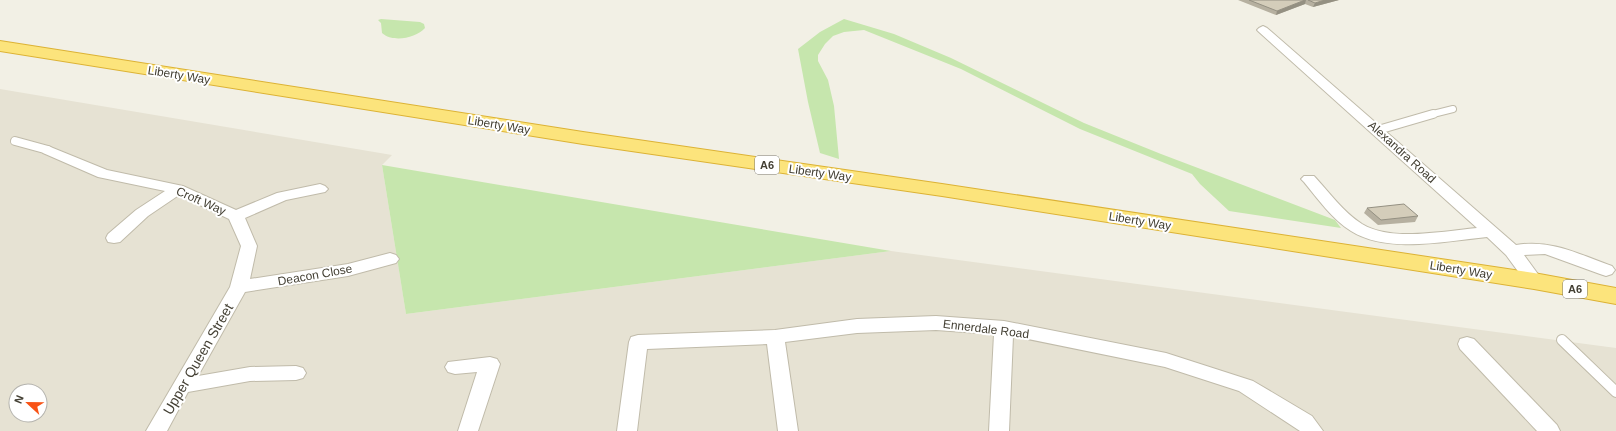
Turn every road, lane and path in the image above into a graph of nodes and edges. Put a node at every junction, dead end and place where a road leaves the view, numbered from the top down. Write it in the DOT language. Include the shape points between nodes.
graph roads {
  1 [pos="1263,30"];
  2 [pos="0,46"];
  3 [pos="1454,108"];
  4 [pos="1378,130"];
  5 [pos="15,140"];
  6 [pos="48,150"];
  7 [pos="1309,179"];
  8 [pos="178,189"];
  9 [pos="320,189"];
  10 [pos="236,216"];
  11 [pos="1491,232"];
  12 [pos="114,238"];
  13 [pos="1512,251"];
  14 [pos="390,258"];
  15 [pos="1606,270"];
  16 [pos="1534,281"];
  17 [pos="239,287"];
  18 [pos="1616,296"];
  19 [pos="1004,328"];
  20 [pos="775,337"];
  21 [pos="1562,340"];
  22 [pos="1467,344"];
  23 [pos="455,367"];
  24 [pos="296,373"];
  25 [pos="182,386"];
  26 [pos="1616,392"];
  27 [pos="156,431"];
  28 [pos="468,431"];
  29 [pos="627,431"];
  30 [pos="788,431"];
  31 [pos="999,431"];
  32 [pos="1313,431"];
  33 [pos="1550,431"];
  1 -- 4 [label="street, Alexandra Road"];
  2 -- 16 [label="highway, Liberty Way / A6" via="576,137"];
  3 -- 4 [label="lane"];
  4 -- 11 [label="street, Alexandra Road"];
  5 -- 6 [label="lane"];
  6 -- 8 [label="street, Croft Way" via="103,174"];
  7 -- 11 [label="street" via="1356,227 1369,233 1404,239"];
  8 -- 10 [label="street, Croft Way"];
  8 -- 12 [label="street" via="142,213"];
  9 -- 10 [label="street" via="282,196"];
  10 -- 17 [label="street, Croft Way" via="250,246"];
  11 -- 13 [label="street, Alexandra Road"];
  13 -- 15 [label="street" via="1547,249"];
  13 -- 16 [label="street, Alexandra Road"];
  14 -- 17 [label="street, Deacon Close" via="348,270"];
  16 -- 18 [label="highway, Liberty Way / A6"];
  17 -- 25 [label="street, Upper Queen Street"];
  19 -- 20 [label="street, Ennerdale Road" via="936,323 857,326"];
  19 -- 31 [label="street"];
  19 -- 32 [label="street, Ennerdale Road" via="1166,360 1246,386 1305,422"];
  20 -- 29 [label="street, Ennerdale Road" via="638,342"];
  20 -- 30 [label="street"];
  21 -- 26 [label="lane"];
  22 -- 33 [label="street"];
  23 -- 28 [label="street" via="490,364"];
  24 -- 25 [label="street" via="250,374"];
  25 -- 27 [label="street, Upper Queen Street"];
}
